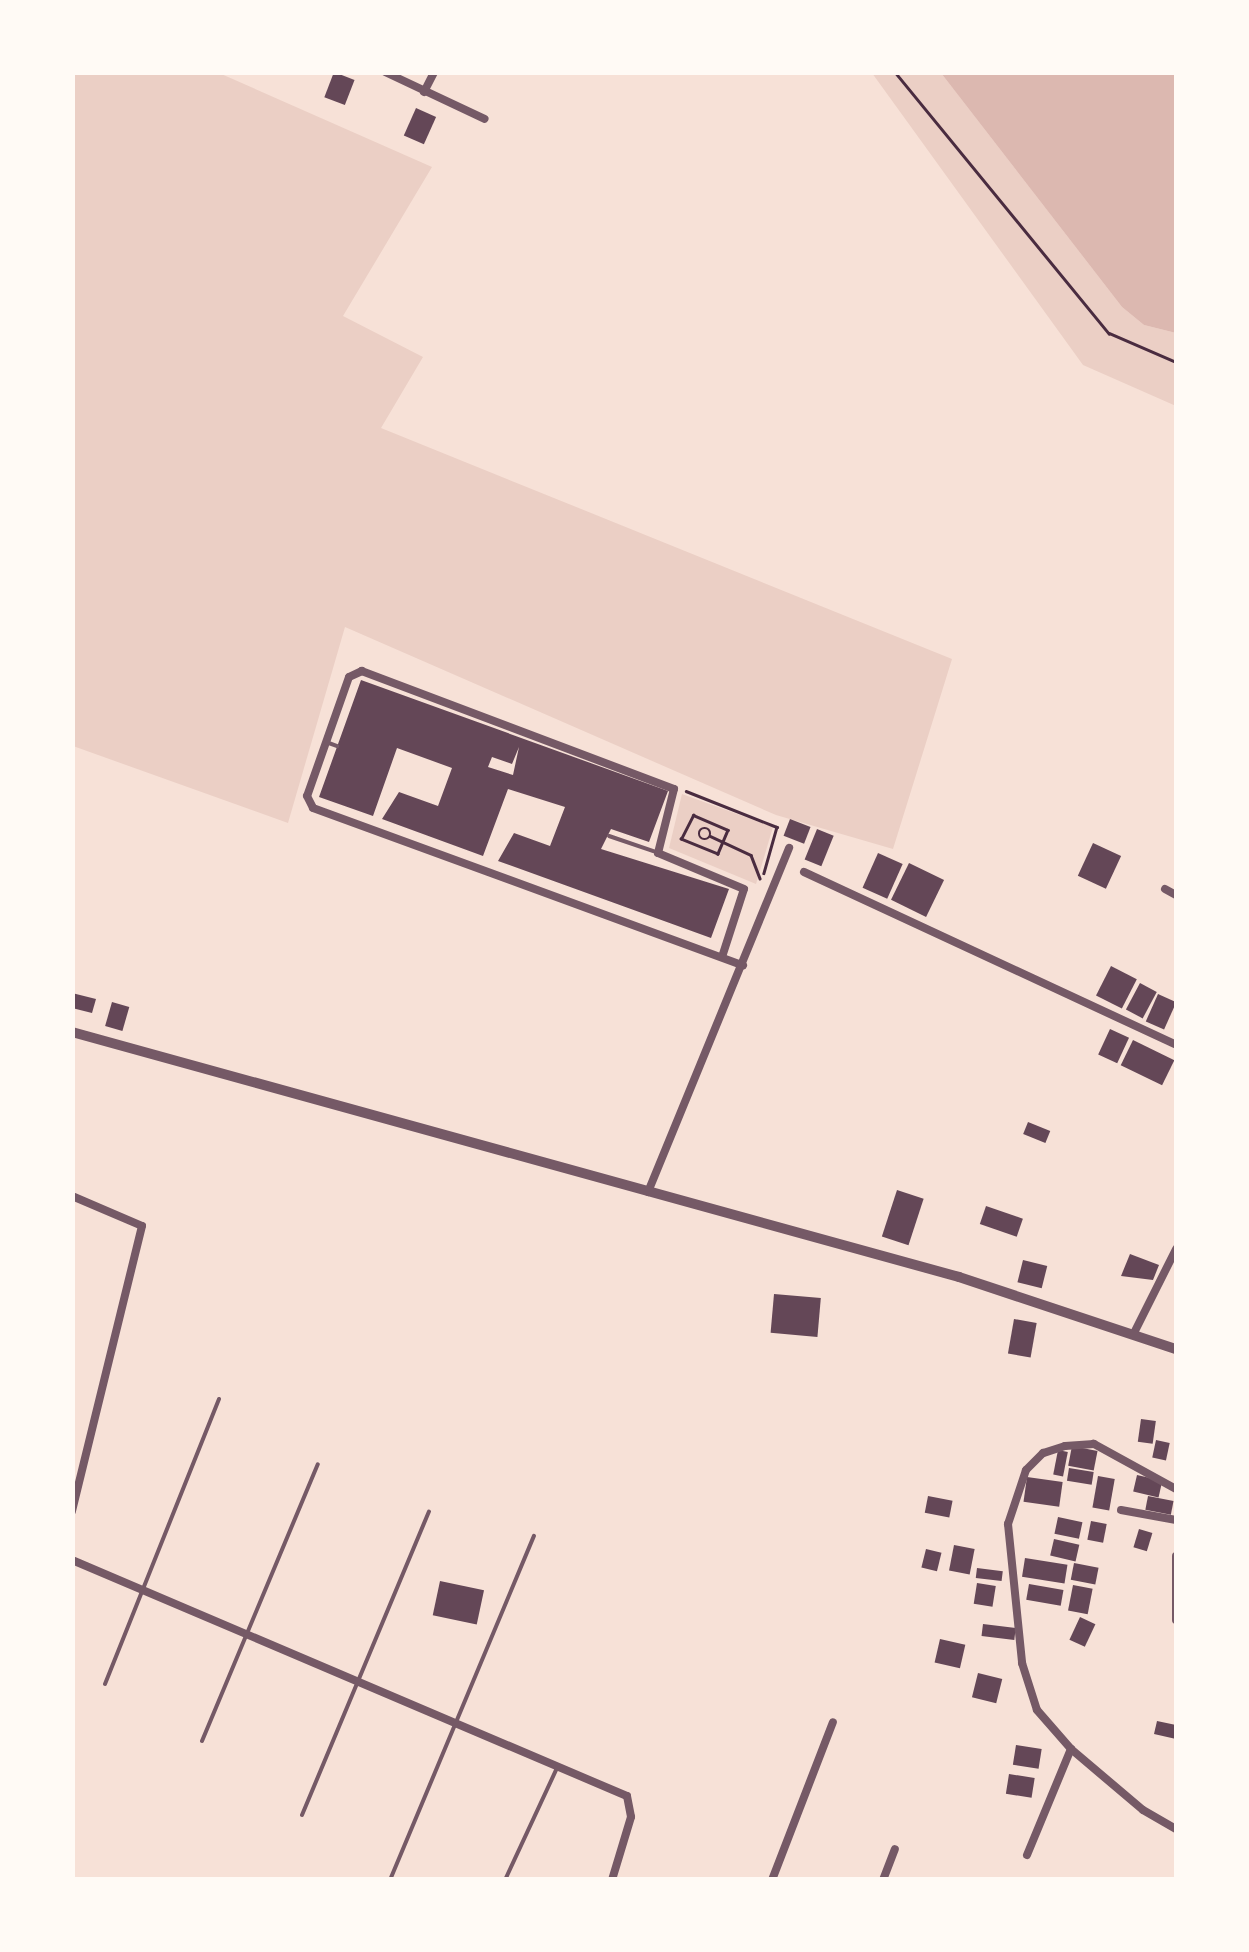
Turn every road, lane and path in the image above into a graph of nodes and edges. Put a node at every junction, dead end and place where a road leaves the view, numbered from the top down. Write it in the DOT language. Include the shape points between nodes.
graph roads {
  1 [pos="385,72"];
  2 [pos="434,72"];
  3 [pos="895,72"];
  4 [pos="424,92"];
  5 [pos="485,120"];
  6 [pos="1176,362"];
  7 [pos="326,742"];
  8 [pos="338,746"];
  9 [pos="683,790"];
  10 [pos="686,827"];
  11 [pos="608,836"];
  12 [pos="724,842"];
  13 [pos="789,848"];
  14 [pos="658,852"];
  15 [pos="804,872"];
  16 [pos="762,879"];
  17 [pos="1164,888"];
  18 [pos="1176,895"];
  19 [pos="745,898"];
  20 [pos="730,936"];
  21 [pos="752,943"];
  22 [pos="722,956"];
  23 [pos="743,965"];
  24 [pos="72,1032"];
  25 [pos="1176,1045"];
  26 [pos="648,1192"];
  27 [pos="72,1196"];
  28 [pos="1176,1249"];
  29 [pos="1134,1333"];
  30 [pos="1176,1349"];
  31 [pos="220,1399"];
  32 [pos="318,1464"];
  33 [pos="1176,1489"];
  34 [pos="1121,1510"];
  35 [pos="72,1512"];
  36 [pos="429,1512"];
  37 [pos="1176,1520"];
  38 [pos="534,1536"];
  39 [pos="1176,1556"];
  40 [pos="72,1560"];
  41 [pos="138,1588"];
  42 [pos="1176,1620"];
  43 [pos="243,1633"];
  44 [pos="357,1681"];
  45 [pos="105,1684"];
  46 [pos="833,1722"];
  47 [pos="460,1724"];
  48 [pos="202,1741"];
  49 [pos="1071,1750"];
  50 [pos="558,1766"];
  51 [pos="302,1814"];
  52 [pos="1176,1829"];
  53 [pos="895,1849"];
  54 [pos="1027,1855"];
  55 [pos="390,1880"];
  56 [pos="505,1880"];
  57 [pos="612,1880"];
  58 [pos="772,1880"];
  59 [pos="883,1880"];
  1 -- 4 [label="street"];
  2 -- 4 [label="street"];
  3 -- 6 [label="path" via="1109,333"];
  4 -- 5 [label="street"];
  7 -- 8 [label="lane"];
  7 -- 14 [label="street" via="348,678 362,671 667,784 675,796"];
  7 -- 22 [label="street" via="307,796 314,808"];
  9 -- 16 [label="path" via="776,827"];
  10 -- 12 [label="path" via="704,840"];
  10 -- 12 [label="path" via="692,815 728,829"];
  10 -- 12 [label="path" via="681,839 717,854"];
  11 -- 14 [label="lane"];
  12 -- 16 [label="path" via="751,855"];
  13 -- 21 [label="street"];
  14 -- 19 [label="street" via="735,882"];
  15 -- 25 [label="street"];
  16 -- 19 [label="path"];
  17 -- 18 [label="street"];
  19 -- 20 [label="street"];
  20 -- 21 [label="street"];
  20 -- 22 [label="street"];
  21 -- 23 [label="street"];
  22 -- 23 [label="street"];
  23 -- 26 [label="street"];
  24 -- 26 [label="street"];
  26 -- 29 [label="street" via="959,1277"];
  27 -- 35 [label="street" via="142,1226"];
  28 -- 29 [label="street"];
  29 -- 30 [label="street"];
  31 -- 41 [label="lane"];
  32 -- 43 [label="lane"];
  33 -- 49 [label="street" via="1094,1444 1043,1453 1012,1494 1008,1524 1022,1663 1037,1710"];
  34 -- 37 [label="street"];
  36 -- 44 [label="lane"];
  38 -- 47 [label="lane"];
  39 -- 42 [label="street"];
  40 -- 41 [label="street"];
  41 -- 43 [label="street"];
  41 -- 45 [label="lane"];
  43 -- 44 [label="street"];
  43 -- 48 [label="lane"];
  44 -- 47 [label="street"];
  44 -- 51 [label="lane"];
  46 -- 58 [label="street"];
  47 -- 50 [label="street"];
  47 -- 55 [label="lane"];
  49 -- 52 [label="street"];
  49 -- 54 [label="street"];
  50 -- 56 [label="lane"];
  50 -- 57 [label="street" via="627,1796 631,1817"];
  53 -- 59 [label="street"];
}
